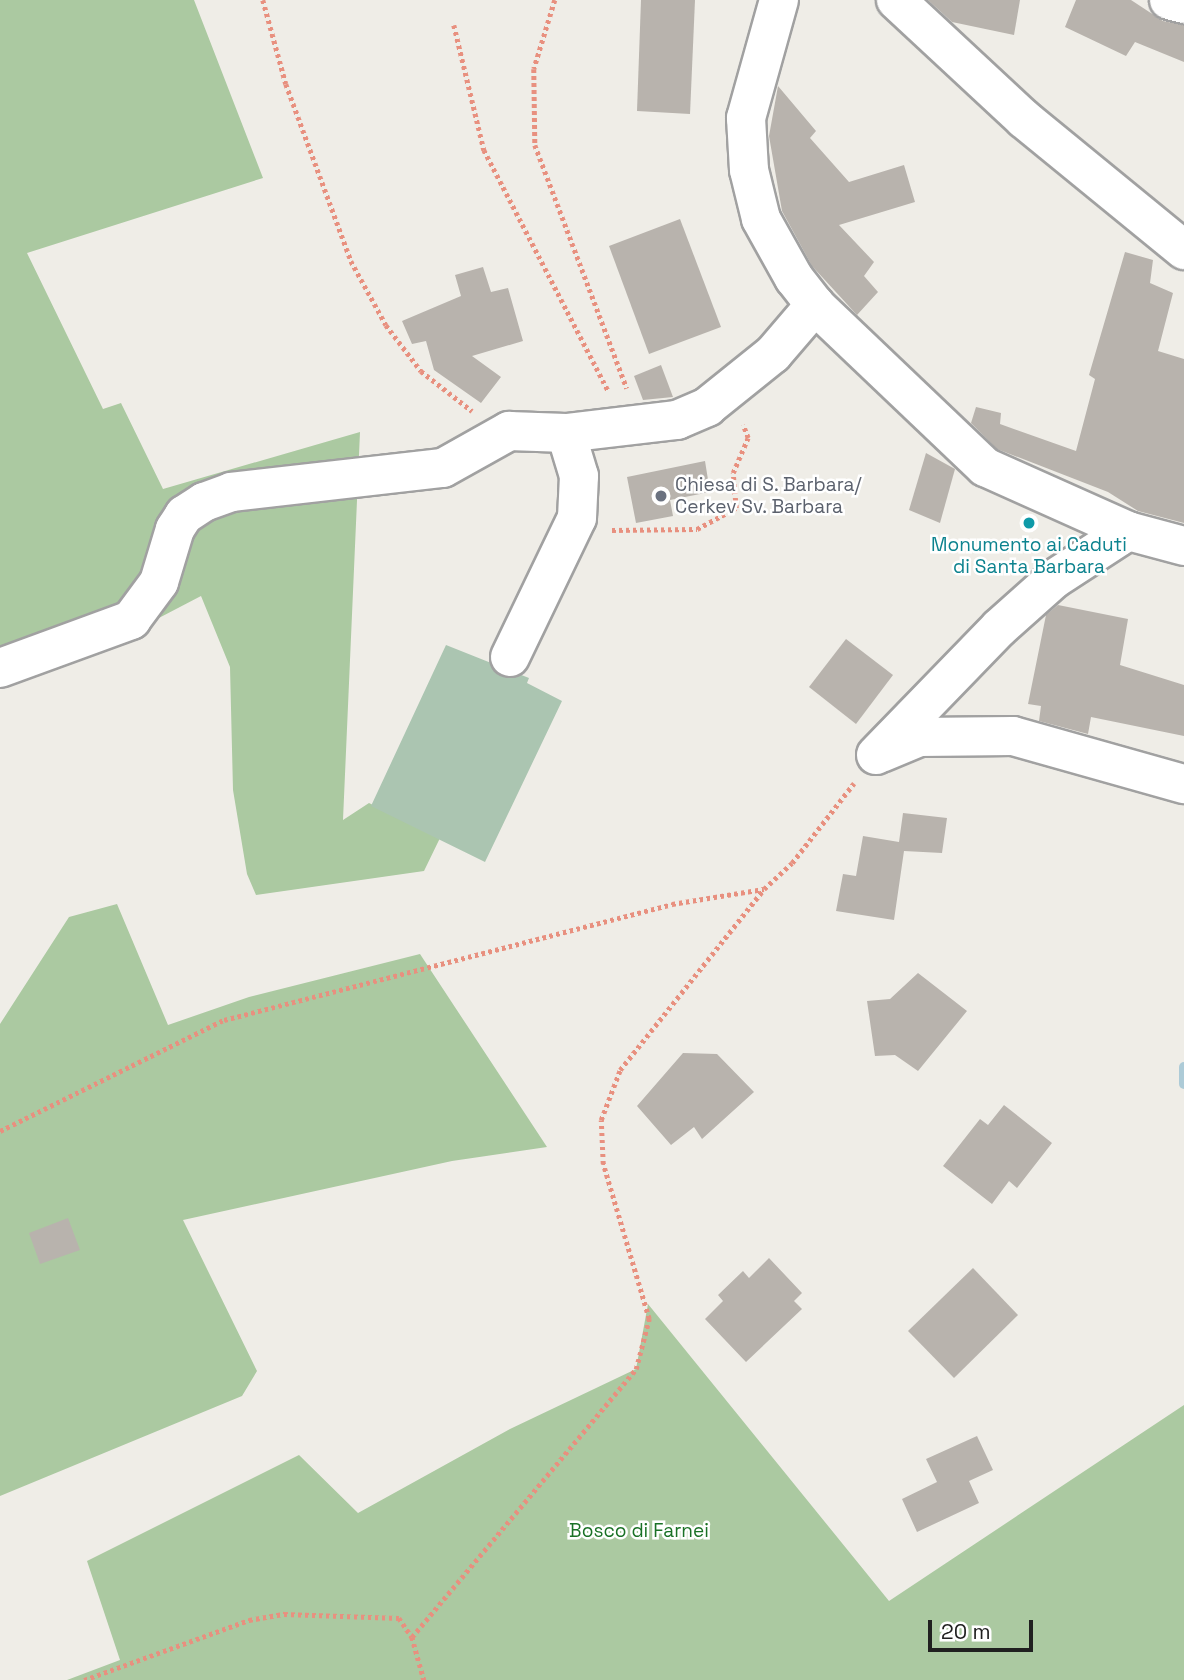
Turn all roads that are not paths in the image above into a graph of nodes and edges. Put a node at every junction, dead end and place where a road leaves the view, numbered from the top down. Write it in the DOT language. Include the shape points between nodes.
graph roads {
  1 [pos="779,0"];
  2 [pos="895,0"];
  3 [pos="1169,0"];
  4 [pos="1184,4"];
  5 [pos="1184,250"];
  6 [pos="815,305"];
  7 [pos="566,433"];
  8 [pos="1128,531"];
  9 [pos="1184,546"];
  10 [pos="510,657"];
  11 [pos="0,668"];
  12 [pos="1184,784"];
  1 -- 6 [label="street" via="746,118 749,170 761,219"];
  2 -- 5 [label="street" via="1024,119"];
  3 -- 4 [label="street"];
  6 -- 7 [label="street" via="774,354 707,407 633,428"];
  6 -- 8 [label="street" via="985,467"];
  7 -- 10 [label="street" via="579,475 571,530"];
  7 -- 11 [label="street" via="509,431 443,468 231,492 204,502 184,515 175,529 159,582 145,608 131,620"];
  8 -- 9 [label="street"];
  8 -- 12 [label="street" via="1054,579 999,628 876,755 919,737 1013,736"];
}
